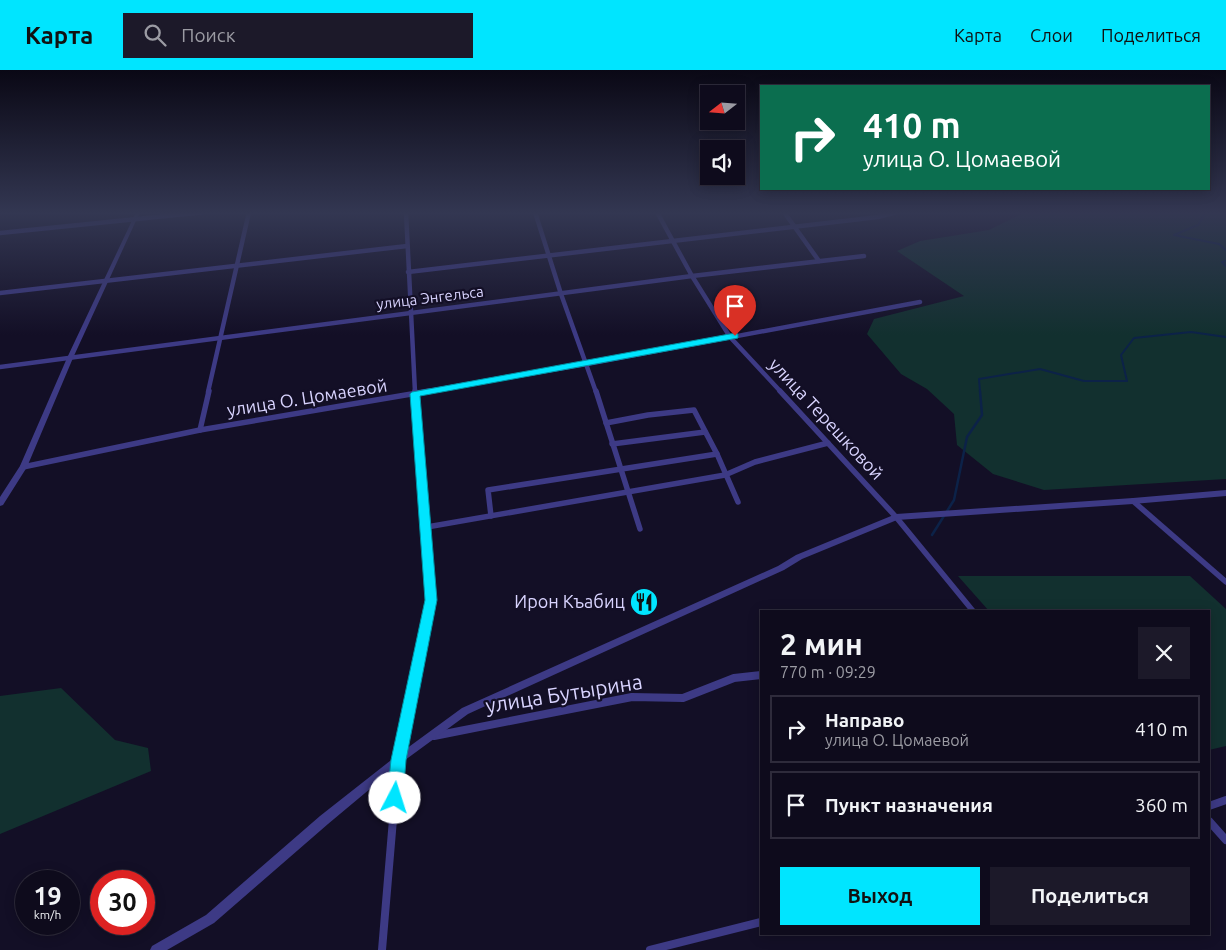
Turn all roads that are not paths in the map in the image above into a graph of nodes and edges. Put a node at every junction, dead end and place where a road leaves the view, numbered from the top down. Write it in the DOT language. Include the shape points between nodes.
graph roads {
  1 [pos="119,253"];
  2 [pos="239,253"];
  3 [pos="347,253"];
  4 [pos="407,253"];
  5 [pos="567,253"];
  6 [pos="680,253"];
  7 [pos="813,253"];
  8 [pos="550,255"];
  9 [pos="864,256"];
  10 [pos="819,261"];
  11 [pos="236,266"];
  12 [pos="408,272"];
  13 [pos="692,276"];
  14 [pos="106,281"];
  15 [pos="0,293"];
  16 [pos="561,294"];
  17 [pos="920,302"];
  18 [pos="410,314"];
  19 [pos="730,336"];
  20 [pos="220,338"];
  21 [pos="70,358"];
  22 [pos="587,364"];
  23 [pos="0,367"];
  24 [pos="415,394"];
  25 [pos="606,423"];
  26 [pos="200,430"];
  27 [pos="705,432"];
  28 [pos="828,443"];
  29 [pos="612,444"];
  30 [pos="717,454"];
  31 [pos="23,467"];
  32 [pos="620,469"];
  33 [pos="725,474"];
  34 [pos="628,493"];
  35 [pos="1226,493"];
  36 [pos="1133,501"];
  37 [pos="738,502"];
  38 [pos="0,503"];
  39 [pos="491,516"];
  40 [pos="896,517"];
  41 [pos="427,526"];
  42 [pos="640,529"];
  43 [pos="1226,582"];
  44 [pos="972,610"];
  45 [pos="760,674"];
  46 [pos="430,736"];
  47 [pos="398,760"];
  48 [pos="1226,800"];
  49 [pos="1210,806"];
  50 [pos="1210,822"];
  51 [pos="1226,840"];
  52 [pos="760,922"];
  53 [pos="156,950"];
  54 [pos="382,950"];
  55 [pos="650,950"];
  1 -- 14 [label="street"];
  2 -- 11 [label="street"];
  3 -- 11 [label="street"];
  4 -- 12 [label="street"];
  5 -- 8 [label="street"];
  6 -- 13 [label="street, улица Терешковой"];
  7 -- 10 [label="street"];
  8 -- 12 [label="street"];
  8 -- 16 [label="street"];
  9 -- 10 [label="street, улица Энгельса"];
  10 -- 13 [label="street, улица Энгельса"];
  11 -- 14 [label="street"];
  11 -- 20 [label="street"];
  12 -- 18 [label="street"];
  13 -- 16 [label="street, улица Энгельса"];
  13 -- 19 [label="street, улица Терешковой"];
  14 -- 15 [label="street"];
  14 -- 21 [label="street"];
  16 -- 18 [label="street, улица Энгельса"];
  16 -- 22 [label="street"];
  17 -- 19 [label="street, улица О. Цомаевой"];
  18 -- 20 [label="street, улица Энгельса"];
  18 -- 24 [label="street"];
  19 -- 22 [label="street, улица О. Цомаевой"];
  19 -- 28 [label="street, улица Терешковой"];
  20 -- 21 [label="street, улица Энгельса"];
  20 -- 26 [label="street"];
  21 -- 23 [label="street, улица Энгельса"];
  21 -- 31 [label="street"];
  22 -- 24 [label="street, улица О. Цомаевой"];
  22 -- 25 [label="street"];
  24 -- 26 [label="street, улица О. Цомаевой"];
  24 -- 41 [label="street"];
  25 -- 27 [label="street" via="694,410"];
  25 -- 29 [label="street"];
  26 -- 31 [label="street, улица О. Цомаевой"];
  27 -- 29 [label="street"];
  27 -- 30 [label="street"];
  28 -- 33 [label="street" via="755,462"];
  28 -- 40 [label="street, улица Терешковой"];
  29 -- 32 [label="street"];
  30 -- 32 [label="street"];
  30 -- 33 [label="street"];
  31 -- 38 [label="street"];
  32 -- 34 [label="street"];
  32 -- 39 [label="street" via="488,490"];
  33 -- 34 [label="street"];
  33 -- 37 [label="street"];
  34 -- 39 [label="street"];
  34 -- 42 [label="street"];
  35 -- 36 [label="street"];
  36 -- 40 [label="street"];
  36 -- 43 [label="street"];
  39 -- 41 [label="street"];
  40 -- 44 [label="street, улица Терешковой"];
  40 -- 46 [label="street" via="799,557 465,711"];
  41 -- 47 [label="street" via="431,600"];
  45 -- 46 [label="street, улица Бутырина" via="734,678 683,698 632,697"];
  46 -- 47 [label="street"];
  47 -- 53 [label="street" via="210,919"];
  47 -- 54 [label="street"];
  48 -- 49 [label="street"];
  50 -- 51 [label="street"];
  52 -- 55 [label="street"];
}
